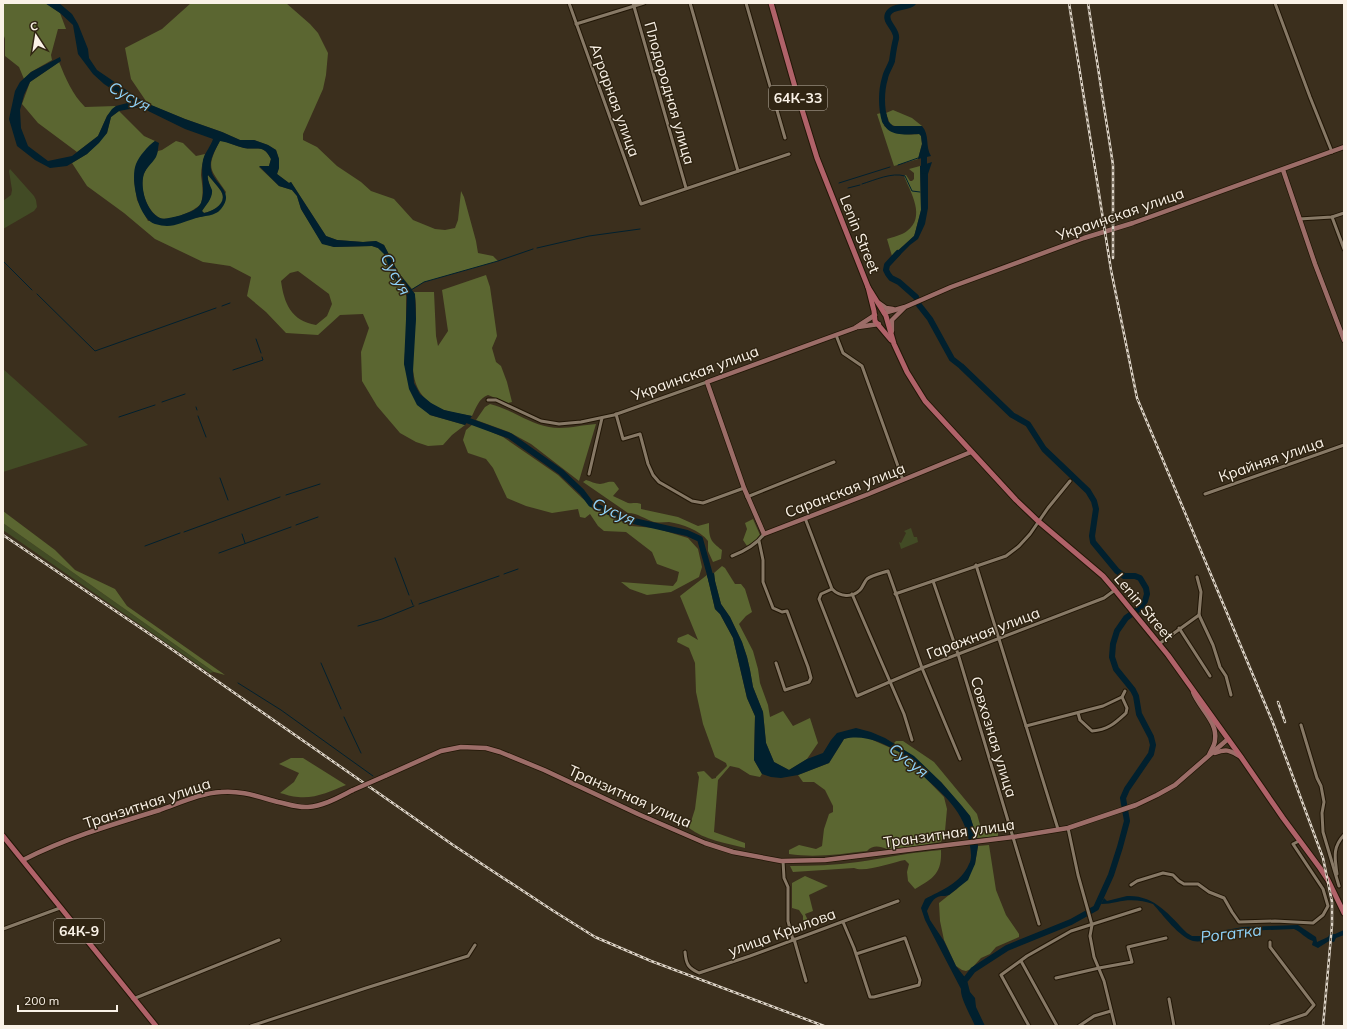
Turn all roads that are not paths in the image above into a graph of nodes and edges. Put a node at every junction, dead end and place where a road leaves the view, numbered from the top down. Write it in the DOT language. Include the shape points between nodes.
graph roads {
  1 [pos="569,3"];
  2 [pos="644,3"];
  3 [pos="690,3"];
  4 [pos="746,3"];
  5 [pos="771,3"];
  6 [pos="1275,3"];
  7 [pos="633,5"];
  8 [pos="576,24"];
  9 [pos="785,138"];
  10 [pos="1344,147"];
  11 [pos="1332,152"];
  12 [pos="789,154"];
  13 [pos="1283,170"];
  14 [pos="738,171"];
  15 [pos="686,188"];
  16 [pos="1344,213"];
  17 [pos="1332,217"];
  18 [pos="1299,219"];
  19 [pos="1344,249"];
  20 [pos="868,287"];
  21 [pos="878,302"];
  22 [pos="907,306"];
  23 [pos="884,312"];
  24 [pos="875,315"];
  25 [pos="886,320"];
  26 [pos="879,324"];
  27 [pos="855,328"];
  28 [pos="836,335"];
  29 [pos="1344,340"];
  30 [pos="894,344"];
  31 [pos="707,382"];
  32 [pos="488,400"];
  33 [pos="616,414"];
  34 [pos="602,418"];
  35 [pos="1344,446"];
  36 [pos="971,452"];
  37 [pos="834,462"];
  38 [pos="589,474"];
  39 [pos="903,480"];
  40 [pos="1070,481"];
  41 [pos="744,488"];
  42 [pos="1205,494"];
  43 [pos="748,497"];
  44 [pos="805,518"];
  45 [pos="1038,521"];
  46 [pos="764,534"];
  47 [pos="759,541"];
  48 [pos="732,556"];
  49 [pos="976,566"];
  50 [pos="1197,576"];
  51 [pos="933,581"];
  52 [pos="832,589"];
  53 [pos="1115,590"];
  54 [pos="852,594"];
  55 [pos="896,594"];
  56 [pos="1199,615"];
  57 [pos="1179,628"];
  58 [pos="999,640"];
  59 [pos="1159,644"];
  60 [pos="958,654"];
  61 [pos="776,663"];
  62 [pos="922,668"];
  63 [pos="1210,676"];
  64 [pos="890,682"];
  65 [pos="1190,686"];
  66 [pos="1125,691"];
  67 [pos="1231,695"];
  68 [pos="1122,697"];
  69 [pos="1078,714"];
  70 [pos="1301,725"];
  71 [pos="1026,726"];
  72 [pos="1228,739"];
  73 [pos="912,740"];
  74 [pos="1208,756"];
  75 [pos="1241,757"];
  76 [pos="960,759"];
  77 [pos="1068,828"];
  78 [pos="1058,830"];
  79 [pos="1344,835"];
  80 [pos="3,836"];
  81 [pos="1013,837"];
  82 [pos="1299,840"];
  83 [pos="23,860"];
  84 [pos="783,861"];
  85 [pos="1131,885"];
  86 [pos="1339,886"];
  87 [pos="1335,893"];
  88 [pos="898,901"];
  89 [pos="60,908"];
  90 [pos="1140,909"];
  91 [pos="1344,913"];
  92 [pos="843,922"];
  93 [pos="1039,924"];
  94 [pos="1092,925"];
  95 [pos="3,929"];
  96 [pos="1166,938"];
  97 [pos="279,940"];
  98 [pos="793,940"];
  99 [pos="1270,942"];
  100 [pos="475,945"];
  101 [pos="685,952"];
  102 [pos="856,954"];
  103 [pos="1021,961"];
  104 [pos="1099,968"];
  105 [pos="1056,978"];
  106 [pos="806,981"];
  107 [pos="134,999"];
  108 [pos="1169,999"];
  109 [pos="1111,1011"];
  110 [pos="156,1026"];
  111 [pos="251,1026"];
  112 [pos="1029,1026"];
  113 [pos="1058,1026"];
  114 [pos="1079,1026"];
  115 [pos="1115,1026"];
  116 [pos="1174,1026"];
  117 [pos="1272,1026"];
  1 -- 8 [label="street, Аграрная улица"];
  2 -- 7 [label="street"];
  3 -- 14 [label="street"];
  4 -- 9 [label="street"];
  5 -- 20 [label="main road, Lenin Street / 64К-33" via="817,158"];
  6 -- 11 [label="street"];
  7 -- 8 [label="street"];
  7 -- 15 [label="street, Плодородная улица"];
  8 -- 15 [label="street, Аграрная улица" via="641,204"];
  10 -- 11 [label="main road, Украинская улица"];
  11 -- 13 [label="main road, Украинская улица"];
  12 -- 14 [label="street"];
  13 -- 18 [label="main road"];
  13 -- 22 [label="main road, Украинская улица" via="951,286"];
  14 -- 15 [label="street"];
  16 -- 17 [label="street"];
  17 -- 18 [label="street"];
  17 -- 19 [label="street"];
  18 -- 29 [label="main road"];
  20 -- 21 [label="main road, Lenin Street"];
  20 -- 24 [label="main road, Lenin Street"];
  21 -- 22 [label="main road" via="889,309"];
  21 -- 23 [label="main road, Lenin Street"];
  22 -- 23 [label="main road, Украинская улица"];
  22 -- 25 [label="main road, Украинская улица"];
  22 -- 30 [label="main road" via="892,320"];
  23 -- 24 [label="main road, Украинская улица"];
  23 -- 25 [label="main road"];
  24 -- 26 [label="main road" via="875,321"];
  24 -- 27 [label="main road, Украинская улица"];
  25 -- 26 [label="main road, Украинская улица"];
  25 -- 30 [label="main road, Lenin Street"];
  26 -- 27 [label="main road"];
  26 -- 30 [label="main road, Lenin Street"];
  27 -- 28 [label="main road, Украинская улица"];
  28 -- 31 [label="main road, Украинская улица"];
  28 -- 39 [label="street" via="843,353 862,366"];
  30 -- 36 [label="main road, Lenin Street" via="925,401"];
  31 -- 33 [label="street, Украинская улица"];
  31 -- 41 [label="main road"];
  32 -- 34 [label="street, Украинская улица" via="496,400 541,421 558,424"];
  33 -- 34 [label="street, Украинская улица"];
  33 -- 41 [label="street" via="623,439 640,434 648,464 659,482 692,501 703,503"];
  34 -- 38 [label="street"];
  35 -- 42 [label="street, Крайняя улица"];
  36 -- 39 [label="main road, Саранская улица"];
  36 -- 45 [label="main road, Lenin Street"];
  37 -- 43 [label="street"];
  39 -- 44 [label="main road, Саранская улица"];
  40 -- 45 [label="street"];
  41 -- 43 [label="main road"];
  43 -- 46 [label="main road"];
  44 -- 46 [label="main road, Саранская улица"];
  44 -- 52 [label="street"];
  45 -- 49 [label="street" via="1030,534 1006,556"];
  45 -- 53 [label="main road, Lenin Street" via="1103,576"];
  46 -- 47 [label="street"];
  47 -- 48 [label="street" via="746,551"];
  47 -- 61 [label="street" via="763,560 763,582 767,594 773,608 782,612 787,611 811,678 808,682 786,690"];
  49 -- 51 [label="street"];
  49 -- 58 [label="street"];
  50 -- 56 [label="street" via="1201,592"];
  51 -- 55 [label="street"];
  51 -- 60 [label="street, Совхозная улица"];
  52 -- 54 [label="street" via="840,595"];
  52 -- 64 [label="street, Гаражная улица" via="821,594 819,599 857,696"];
  53 -- 58 [label="street, Гаражная улица" via="1104,598"];
  53 -- 59 [label="main road, Lenin Street"];
  54 -- 55 [label="street" via="860,590 867,579 888,571"];
  54 -- 64 [label="street"];
  55 -- 62 [label="street"];
  56 -- 57 [label="street"];
  56 -- 67 [label="street" via="1226,676"];
  57 -- 59 [label="street"];
  57 -- 63 [label="street"];
  58 -- 60 [label="street, Гаражная улица"];
  58 -- 71 [label="street"];
  59 -- 65 [label="main road, Lenin Street"];
  60 -- 62 [label="street, Гаражная улица"];
  60 -- 81 [label="street, Совхозная улица"];
  62 -- 64 [label="street, Гаражная улица"];
  62 -- 76 [label="street"];
  64 -- 73 [label="street"];
  65 -- 72 [label="main road, Lenin Street"];
  65 -- 74 [label="main road" via="1213,725 1215,741"];
  66 -- 68 [label="street"];
  68 -- 69 [label="street"];
  68 -- 69 [label="street" via="1127,708 1126,713 1103,730 1092,731 1080,720"];
  69 -- 71 [label="street"];
  70 -- 86 [label="street" via="1321,786 1324,802 1323,832"];
  71 -- 78 [label="street"];
  72 -- 74 [label="main road, Транзитная улица"];
  72 -- 75 [label="main road, Lenin Street"];
  74 -- 75 [label="main road" via="1228,750"];
  74 -- 77 [label="main road, Транзитная улица" via="1175,785 1153,798"];
  75 -- 82 [label="main road, Lenin Street"];
  77 -- 78 [label="main road, Транзитная улица"];
  77 -- 94 [label="street"];
  78 -- 81 [label="main road, Транзитная улица"];
  79 -- 86 [label="street" via="1335,848"];
  80 -- 83 [label="main road, 64К-9"];
  81 -- 84 [label="main road, Транзитная улица" via="825,860"];
  81 -- 93 [label="street, Совхозная улица"];
  82 -- 85 [label="street" via="1293,844 1323,889 1328,906 1323,916 1313,923 1239,922 1224,898 1198,884 1184,884 1172,875 1163,873"];
  82 -- 87 [label="main road, Lenin Street"];
  83 -- 84 [label="main road, Транзитная улица, bridge" via="40,851 127,820 220,792 235,791 293,806 316,806 440,751 461,747 486,748 500,752 704,842 733,852"];
  83 -- 89 [label="main road, 64К-9"];
  84 -- 98 [label="street" via="784,878 788,887 788,920"];
  86 -- 87 [label="street"];
  87 -- 91 [label="main road, Lenin Street"];
  88 -- 92 [label="street, улица Крылова"];
  89 -- 95 [label="street"];
  89 -- 107 [label="main road, 64К-9"];
  90 -- 94 [label="street"];
  92 -- 98 [label="street, улица Крылова"];
  92 -- 102 [label="street"];
  94 -- 103 [label="street" via="1071,931"];
  94 -- 104 [label="street" via="1090,936"];
  96 -- 104 [label="street" via="1128,947 1132,962"];
  97 -- 107 [label="street"];
  98 -- 101 [label="street, улица Крылова" via="699,973 686,963"];
  98 -- 106 [label="street"];
  99 -- 117 [label="street" via="1270,947 1314,1005 1306,1014"];
  100 -- 111 [label="street" via="468,956"];
  102 -- 102 [label="street" via="870,996 919,985 920,980 905,938"];
  103 -- 112 [label="street" via="1001,975"];
  103 -- 113 [label="street"];
  104 -- 105 [label="street"];
  104 -- 109 [label="street"];
  107 -- 110 [label="main road, 64К-9"];
  108 -- 116 [label="street"];
  109 -- 114 [label="street" via="1094,1016"];
  109 -- 115 [label="street"];
}
